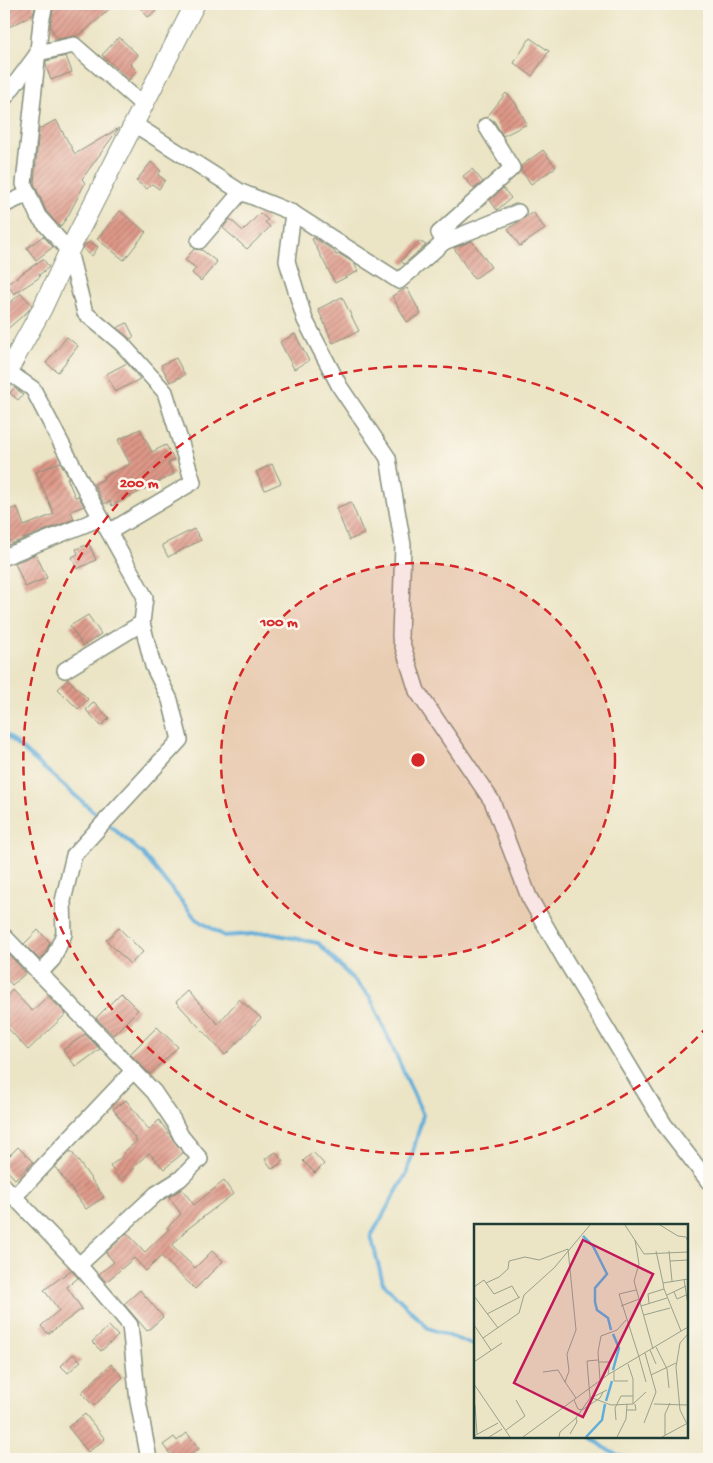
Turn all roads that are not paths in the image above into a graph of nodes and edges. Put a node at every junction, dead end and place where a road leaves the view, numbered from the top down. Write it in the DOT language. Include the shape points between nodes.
graph roads {
  1 [pos="45,4"];
  2 [pos="195,4"];
  3 [pos="38,53"];
  4 [pos="4,100"];
  5 [pos="143,105"];
  6 [pos="134,124"];
  7 [pos="486,126"];
  8 [pos="241,192"];
  9 [pos="28,194"];
  10 [pos="4,206"];
  11 [pos="518,212"];
  12 [pos="293,213"];
  13 [pos="199,241"];
  14 [pos="444,242"];
  15 [pos="69,251"];
  16 [pos="6,374"];
  17 [pos="101,518"];
  18 [pos="109,532"];
  19 [pos="4,557"];
  20 [pos="142,623"];
  21 [pos="64,670"];
  22 [pos="4,936"];
  23 [pos="39,974"];
  24 [pos="133,1070"];
  25 [pos="709,1182"];
  26 [pos="4,1186"];
  27 [pos="14,1197"];
  28 [pos="79,1265"];
  29 [pos="149,1459"];
  1 -- 3 [label="street"];
  2 -- 5 [label="street"];
  3 -- 4 [label="street"];
  3 -- 5 [label="street" via="74,45"];
  3 -- 9 [label="street" via="24,184"];
  5 -- 6 [label="street"];
  6 -- 8 [label="street"];
  6 -- 15 [label="street"];
  7 -- 14 [label="street" via="512,168 440,232"];
  8 -- 12 [label="street"];
  8 -- 13 [label="street"];
  9 -- 10 [label="street"];
  9 -- 15 [label="street" via="38,216"];
  11 -- 14 [label="street"];
  12 -- 14 [label="street" via="399,281"];
  12 -- 25 [label="street" via="287,261 305,320 340,386 388,458 403,545 400,637 417,691 492,801 529,897 564,958 664,1124"];
  15 -- 16 [label="street"];
  15 -- 18 [label="street" via="85,313 121,343 165,392 193,482"];
  16 -- 17 [label="street" via="33,389"];
  17 -- 18 [label="street"];
  17 -- 19 [label="street"];
  18 -- 20 [label="street" via="145,597"];
  20 -- 21 [label="street"];
  20 -- 23 [label="street" via="153,666 170,700 180,740 74,855 63,901 64,934 53,959"];
  22 -- 23 [label="street"];
  23 -- 24 [label="street"];
  24 -- 27 [label="street"];
  24 -- 28 [label="street" via="154,1092 181,1136 200,1159 180,1179 156,1194"];
  26 -- 27 [label="street"];
  27 -- 28 [label="street"];
  28 -- 29 [label="street" via="130,1325 138,1401"];
}
